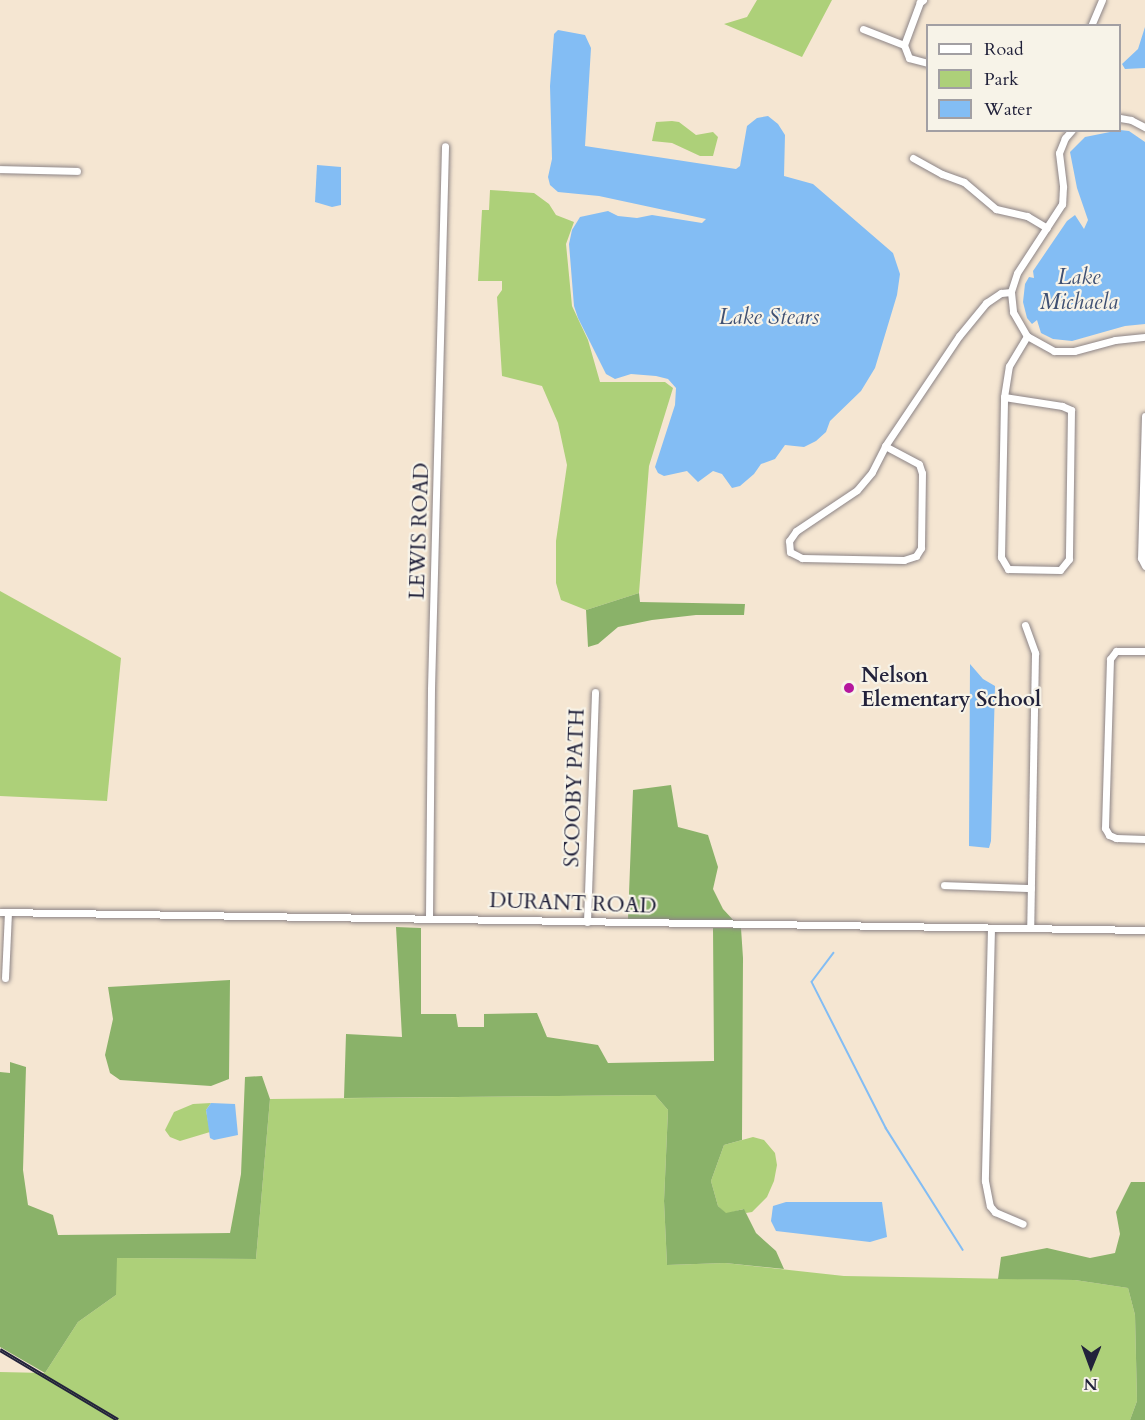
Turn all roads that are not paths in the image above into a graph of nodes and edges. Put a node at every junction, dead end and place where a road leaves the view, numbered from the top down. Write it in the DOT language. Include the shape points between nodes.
graph roads {
  1 [pos="923,0"];
  2 [pos="1102,0"];
  3 [pos="1092,24"];
  4 [pos="863,29"];
  5 [pos="904,45"];
  6 [pos="926,63"];
  7 [pos="1121,118"];
  8 [pos="1145,127"];
  9 [pos="1070,132"];
  10 [pos="445,146"];
  11 [pos="913,158"];
  12 [pos="0,169"];
  13 [pos="77,171"];
  14 [pos="1047,228"];
  15 [pos="1011,291"];
  16 [pos="1027,336"];
  17 [pos="1145,337"];
  18 [pos="1004,396"];
  19 [pos="1145,416"];
  20 [pos="885,446"];
  21 [pos="1143,500"];
  22 [pos="1145,566"];
  23 [pos="1025,625"];
  24 [pos="1145,651"];
  25 [pos="595,692"];
  26 [pos="1145,839"];
  27 [pos="944,885"];
  28 [pos="1031,888"];
  29 [pos="4,913"];
  30 [pos="429,917"];
  31 [pos="587,922"];
  32 [pos="991,928"];
  33 [pos="1030,928"];
  34 [pos="1145,930"];
  35 [pos="5,978"];
  36 [pos="1023,1224"];
  1 -- 5 [label="street"];
  2 -- 3 [label="street"];
  4 -- 5 [label="street"];
  5 -- 6 [label="street" via="909,58"];
  7 -- 8 [label="street"];
  9 -- 14 [label="street" via="1059,153 1062,204"];
  10 -- 30 [label="street, LEWIS ROAD"];
  11 -- 14 [label="street" via="964,182 996,208 1027,216"];
  12 -- 13 [label="street"];
  14 -- 15 [label="street" via="1017,273"];
  15 -- 16 [label="street" via="1015,317"];
  15 -- 20 [label="street" via="1001,292 972,319"];
  16 -- 17 [label="street" via="1043,347 1061,352"];
  16 -- 18 [label="street" via="1009,366"];
  18 -- 18 [label="street" via="1001,557 1008,568 1060,570 1069,559 1071,411"];
  19 -- 21 [label="street"];
  20 -- 20 [label="street" via="919,464 922,473 921,548 915,556 904,560 802,558 790,552 789,541 796,531 858,490"];
  21 -- 22 [label="street" via="1141,558"];
  23 -- 28 [label="street" via="1035,653"];
  24 -- 26 [label="street" via="1116,651 1110,659 1105,828 1116,838"];
  25 -- 31 [label="street, SCOOBY PATH"];
  27 -- 28 [label="street"];
  28 -- 33 [label="street"];
  29 -- 30 [label="street, DURANT ROAD"];
  29 -- 35 [label="street"];
  30 -- 31 [label="street, DURANT ROAD"];
  31 -- 32 [label="street, DURANT ROAD"];
  32 -- 33 [label="street, DURANT ROAD"];
  32 -- 36 [label="street" via="985,1181 995,1212"];
  33 -- 34 [label="street, DURANT ROAD"];
}
